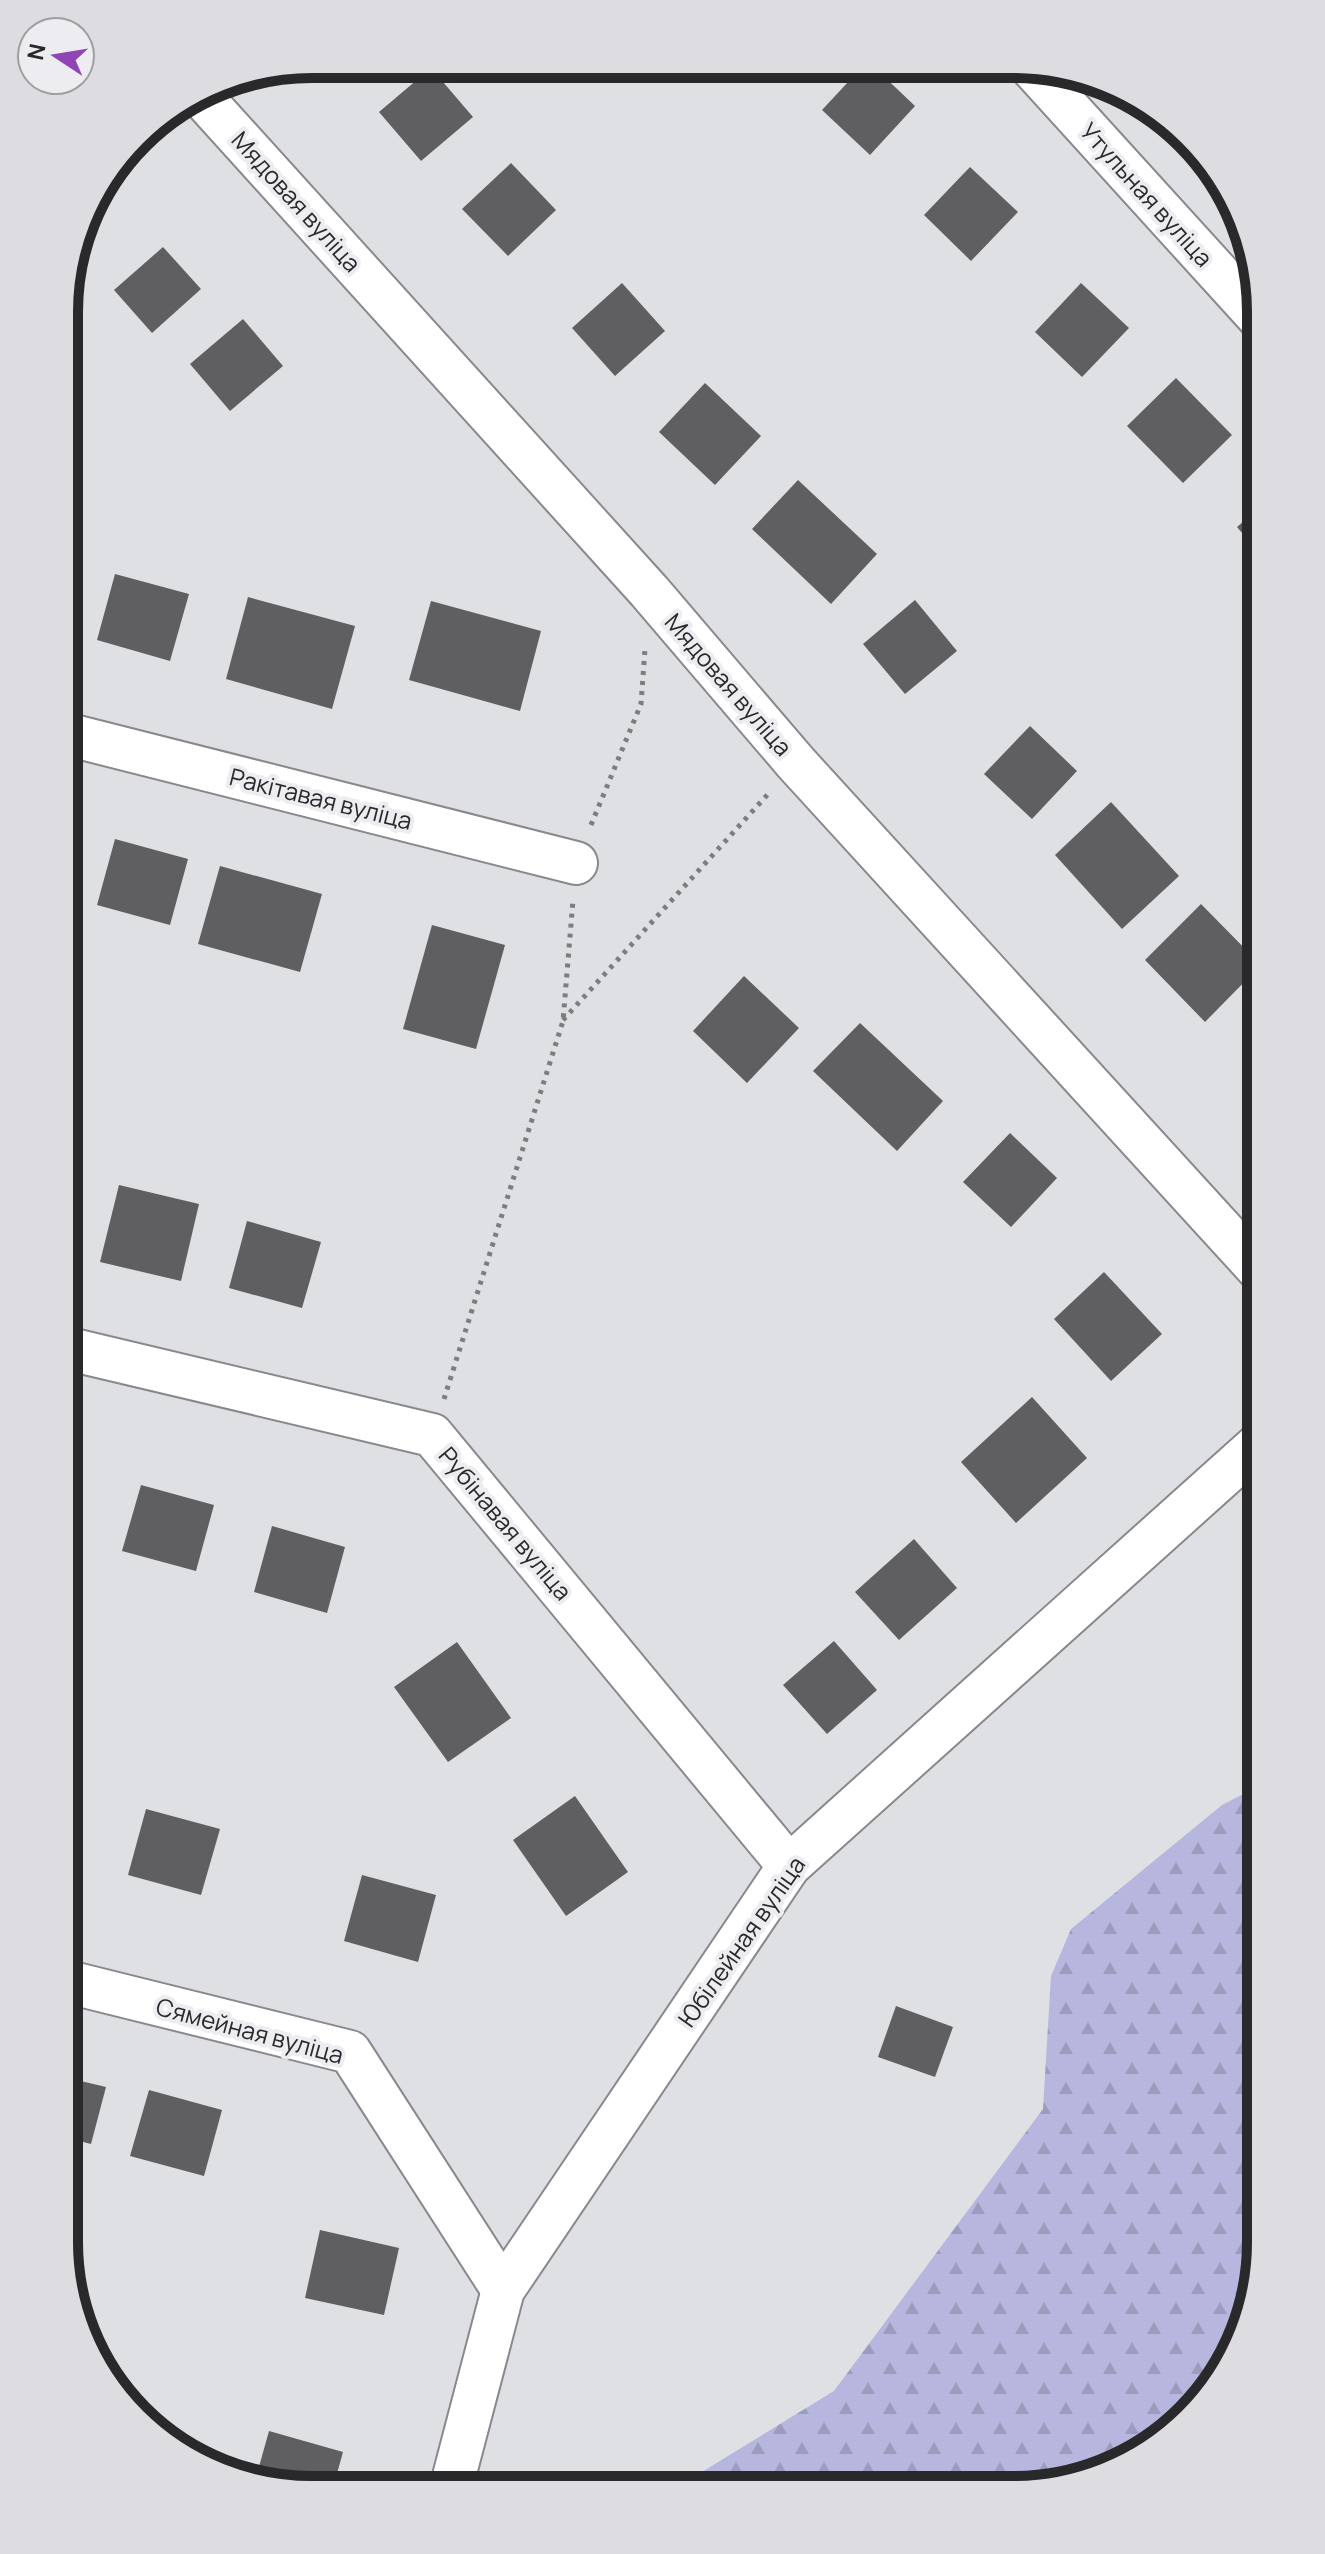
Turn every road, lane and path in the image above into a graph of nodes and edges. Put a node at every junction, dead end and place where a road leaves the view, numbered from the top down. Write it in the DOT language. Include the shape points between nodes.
graph roads {
  1 [pos="1043,80"];
  2 [pos="207,103"];
  3 [pos="1246,304"];
  4 [pos="649,591"];
  5 [pos="78,737"];
  6 [pos="796,763"];
  7 [pos="576,863"];
  8 [pos="563,1021"];
  9 [pos="1247,1256"];
  10 [pos="78,1351"];
  11 [pos="432,1435"];
  12 [pos="1246,1455"];
  13 [pos="789,1866"];
  14 [pos="78,1984"];
  15 [pos="503,2290"];
  16 [pos="454,2476"];
  1 -- 3 [label="street, Утульная вуліца"];
  2 -- 4 [label="street, Мядовая вуліца"];
  4 -- 6 [label="street, Мядовая вуліца"];
  4 -- 7 [label="path" via="641,704"];
  5 -- 7 [label="street, Ракітавая вуліца"];
  6 -- 8 [label="path"];
  6 -- 9 [label="street, Мядовая вуліца"];
  7 -- 8 [label="path"];
  8 -- 11 [label="path"];
  10 -- 11 [label="street, Рубінавая вуліца"];
  11 -- 13 [label="street, Рубінавая вуліца"];
  12 -- 13 [label="street, Юбілейная вуліца"];
  13 -- 15 [label="street, Юбілейная вуліца"];
  14 -- 15 [label="street, Сямейная вуліца" via="350,2052"];
  15 -- 16 [label="street, Юбілейная вуліца"];
}
